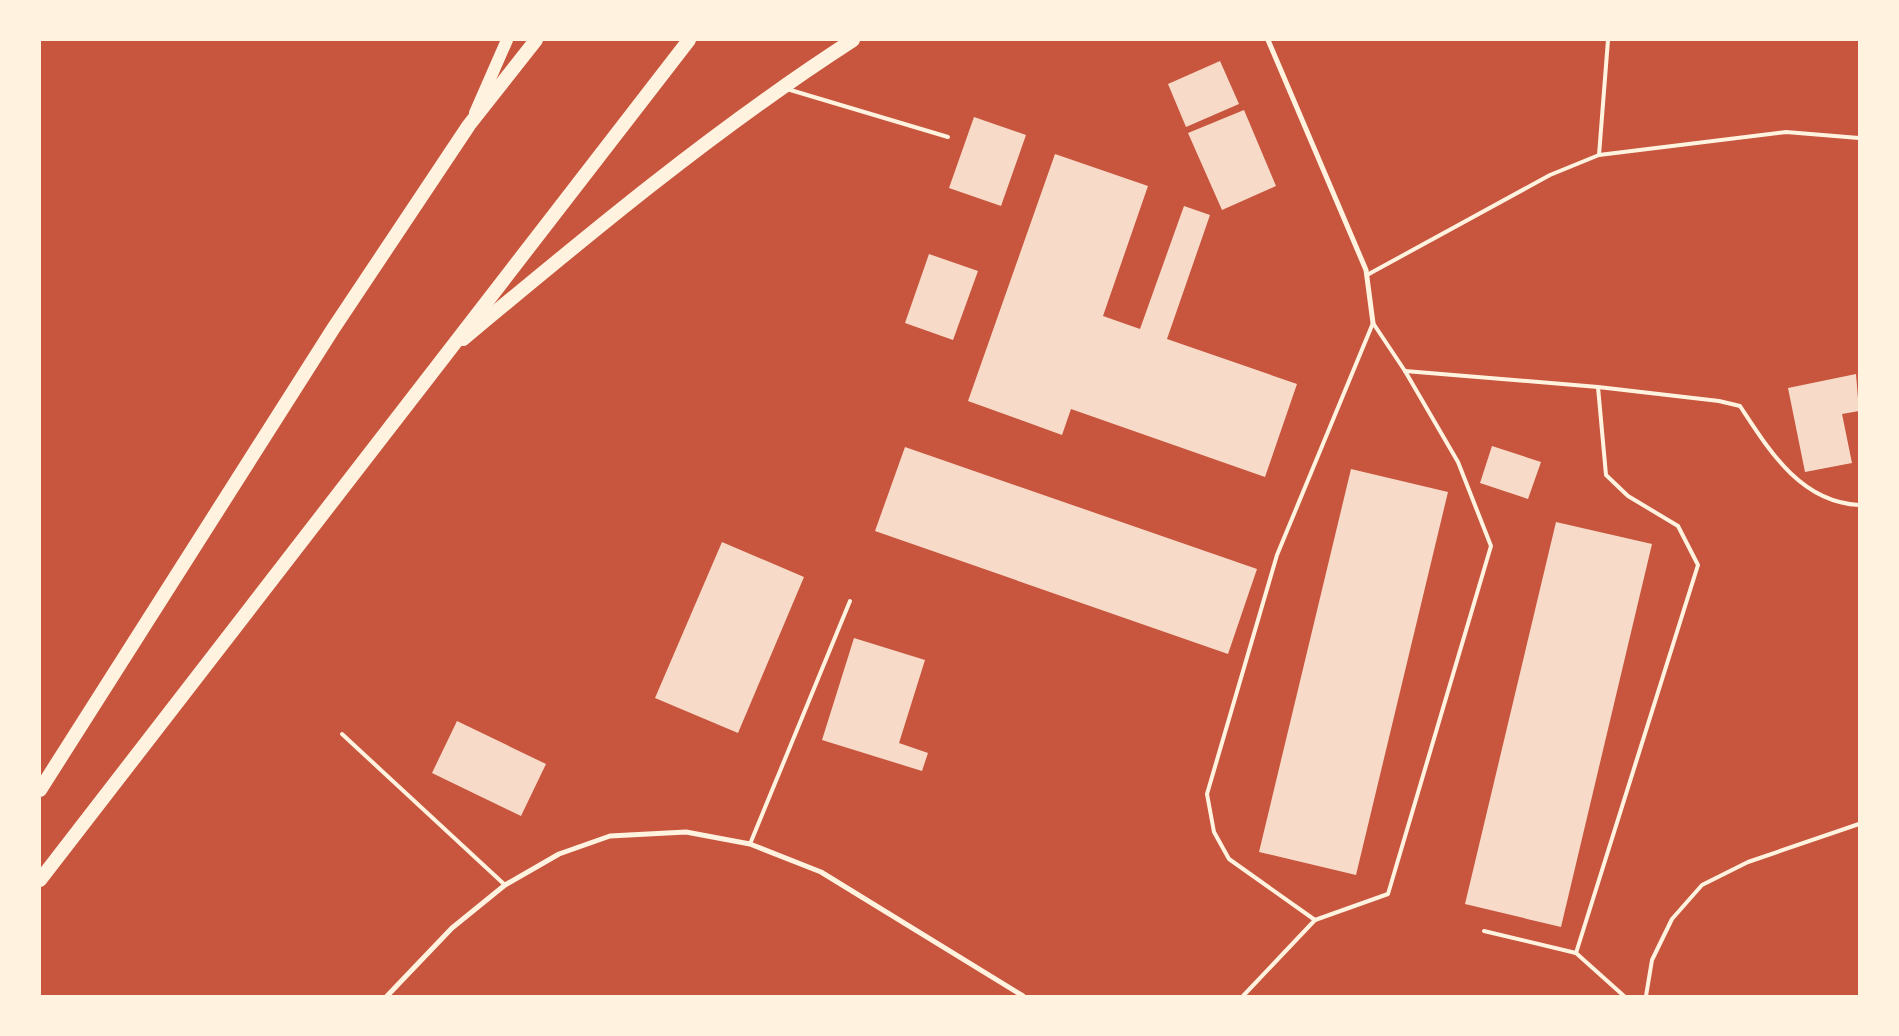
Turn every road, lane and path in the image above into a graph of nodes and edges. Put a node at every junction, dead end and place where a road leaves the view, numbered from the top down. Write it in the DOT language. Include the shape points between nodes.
graph roads {
  1 [pos="507,40"];
  2 [pos="536,40"];
  3 [pos="689,40"];
  4 [pos="853,40"];
  5 [pos="1268,40"];
  6 [pos="1608,40"];
  7 [pos="780,87"];
  8 [pos="469,125"];
  9 [pos="948,137"];
  10 [pos="1859,138"];
  11 [pos="1599,155"];
  12 [pos="1367,275"];
  13 [pos="1373,322"];
  14 [pos="442,358"];
  15 [pos="1405,371"];
  16 [pos="1598,386"];
  17 [pos="1859,505"];
  18 [pos="850,601"];
  19 [pos="342,734"];
  20 [pos="40,790"];
  21 [pos="1859,824"];
  22 [pos="750,844"];
  23 [pos="40,880"];
  24 [pos="505,885"];
  25 [pos="1315,920"];
  26 [pos="1484,931"];
  27 [pos="1576,953"];
  28 [pos="388,996"];
  29 [pos="1023,996"];
  30 [pos="1243,996"];
  31 [pos="1624,996"];
  32 [pos="1646,996"];
  1 -- 8 [label="main road"];
  2 -- 8 [label="highway"];
  3 -- 14 [label="highway"];
  4 -- 7 [label="highway"];
  5 -- 12 [label="street"];
  6 -- 11 [label="lane"];
  7 -- 9 [label="lane"];
  7 -- 14 [label="highway" via="591,232"];
  8 -- 20 [label="highway" via="333,329"];
  10 -- 11 [label="lane" via="1786,132"];
  11 -- 12 [label="lane" via="1550,176"];
  12 -- 13 [label="street"];
  13 -- 15 [label="lane"];
  13 -- 25 [label="lane" via="1277,556 1207,794 1214,832 1229,859"];
  14 -- 23 [label="highway"];
  15 -- 16 [label="lane"];
  15 -- 25 [label="lane" via="1458,462 1491,546 1388,894"];
  16 -- 17 [label="lane" via="1740,406 1795,479 1824,498"];
  16 -- 27 [label="lane" via="1606,475 1628,496 1678,526 1698,565"];
  18 -- 22 [label="lane"];
  19 -- 24 [label="lane"];
  21 -- 32 [label="lane" via="1748,862 1702,885 1672,919 1652,960"];
  22 -- 24 [label="street" via="686,832 610,836 559,854"];
  22 -- 29 [label="street" via="820,872"];
  24 -- 28 [label="street" via="452,928"];
  25 -- 30 [label="lane"];
  26 -- 27 [label="lane"];
  27 -- 31 [label="lane"];
}
